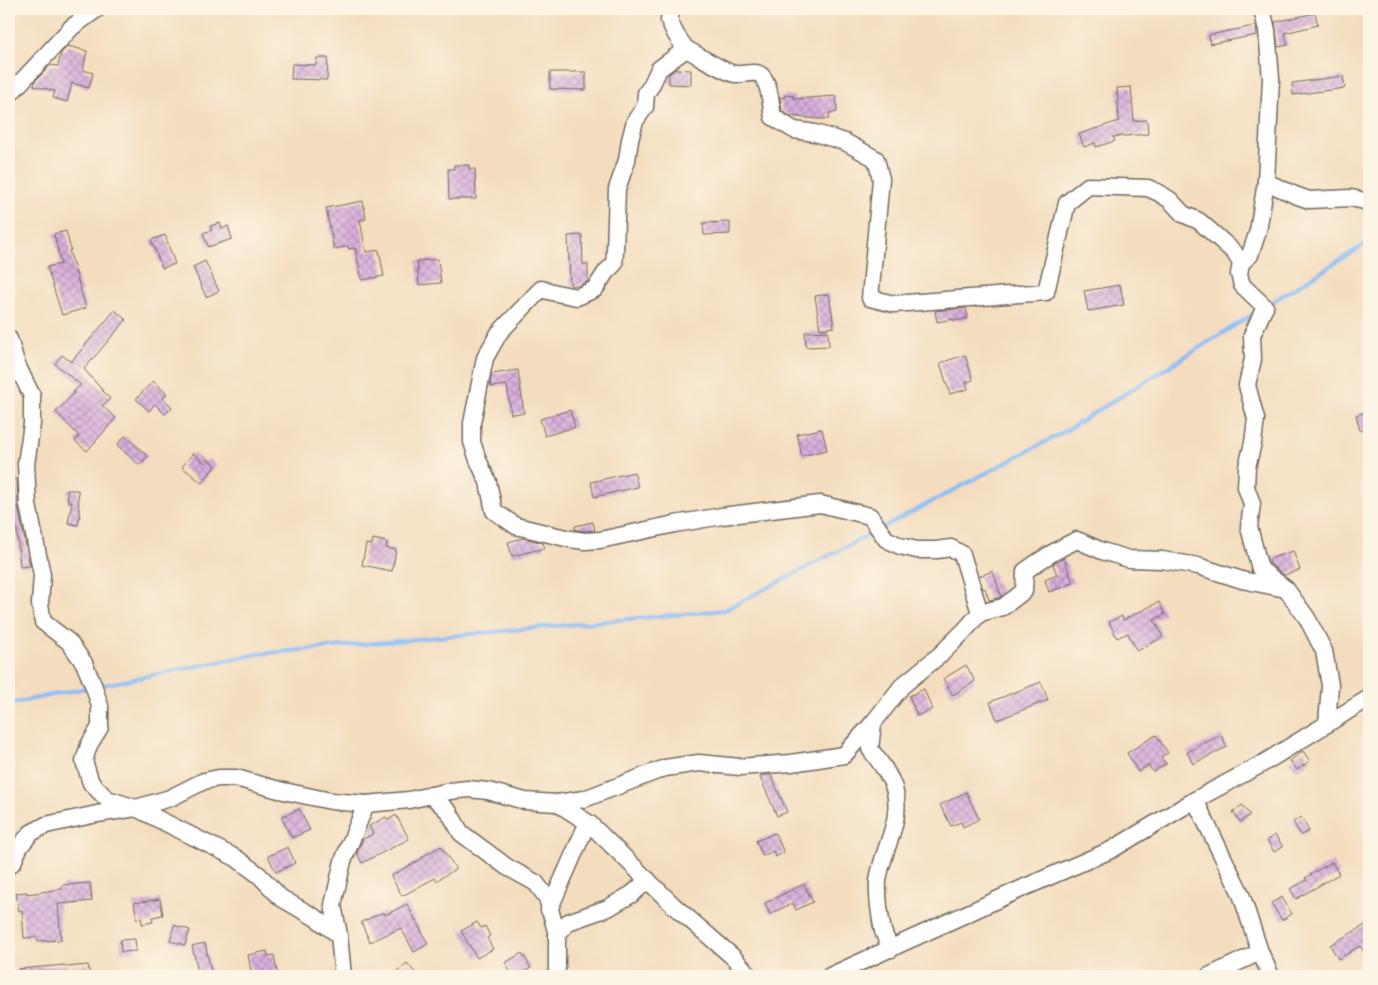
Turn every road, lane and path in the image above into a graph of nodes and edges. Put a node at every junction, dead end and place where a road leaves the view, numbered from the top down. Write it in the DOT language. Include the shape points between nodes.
graph roads {
  1 [pos="97,9"];
  2 [pos="672,9"];
  3 [pos="1262,9"];
  4 [pos="686,49"];
  5 [pos="9,95"];
  6 [pos="1266,182"];
  7 [pos="1369,202"];
  8 [pos="1242,263"];
  9 [pos="9,339"];
  10 [pos="1286,589"];
  11 [pos="980,614"];
  12 [pos="1369,698"];
  13 [pos="873,723"];
  14 [pos="1327,724"];
  15 [pos="431,796"];
  16 [pos="1195,800"];
  17 [pos="557,802"];
  18 [pos="366,804"];
  19 [pos="136,808"];
  20 [pos="590,824"];
  21 [pos="9,866"];
  22 [pos="648,880"];
  23 [pos="549,910"];
  24 [pos="339,935"];
  25 [pos="557,935"];
  26 [pos="891,949"];
  27 [pos="1260,952"];
  28 [pos="343,976"];
  29 [pos="557,976"];
  30 [pos="750,976"];
  31 [pos="830,976"];
  32 [pos="1209,976"];
  33 [pos="1271,976"];
  1 -- 5 [label="street" via="72,27"];
  2 -- 4 [label="street" via="669,20"];
  3 -- 6 [label="street" via="1271,79"];
  4 -- 8 [label="street" via="734,74 757,72 770,93 773,117 794,130 846,142 876,159 880,180 870,298 894,304 1046,292 1067,203 1088,186 1148,188 1159,192 1183,214 1199,221"];
  4 -- 11 [label="street" via="658,68 646,94 645,107 635,121 617,189 614,264 595,289 577,297 541,288 499,333 485,358 472,423 472,442 488,482 494,511 516,526 585,541 722,516 820,504 870,516 886,539 900,546 917,550 951,548 962,554"];
  6 -- 7 [label="street" via="1309,200 1351,198"];
  6 -- 8 [label="street" via="1258,231 1250,255"];
  8 -- 10 [label="street" via="1239,274 1242,285 1265,307 1252,335 1253,359 1247,385 1256,419 1246,487 1252,504 1249,527 1260,569"];
  9 -- 19 [label="street" via="32,396 26,464 28,505 42,575 40,604 44,622 69,642 84,663 100,706 100,727 84,761 91,783 107,799"];
  10 -- 11 [label="street" via="1198,566 1129,559 1077,540 1025,571 1024,591 1003,607"];
  10 -- 14 [label="street" via="1307,618 1324,651 1330,685"];
  11 -- 13 [label="street" via="941,654 902,686"];
  12 -- 14 [label="street"];
  13 -- 17 [label="street" via="844,755 792,763 740,766 699,763 665,768 584,799"];
  13 -- 26 [label="street" via="870,748 894,788 897,809 878,882 883,932"];
  14 -- 16 [label="street"];
  15 -- 17 [label="street" via="468,789 526,800"];
  15 -- 18 [label="street"];
  15 -- 23 [label="street" via="448,812 460,833 536,883 547,898"];
  16 -- 26 [label="street" via="1111,850"];
  16 -- 27 [label="street" via="1241,894"];
  17 -- 20 [label="street"];
  18 -- 19 [label="street" via="331,801 236,778 219,778"];
  18 -- 24 [label="street" via="343,860 333,905"];
  19 -- 21 [label="street" via="46,825 31,833"];
  19 -- 24 [label="street" via="236,858 259,875 281,898"];
  20 -- 22 [label="street"];
  20 -- 23 [label="street"];
  22 -- 25 [label="street" via="608,908 568,922"];
  22 -- 30 [label="street"];
  23 -- 25 [label="street"];
  24 -- 28 [label="street"];
  25 -- 29 [label="street"];
  26 -- 31 [label="street"];
  27 -- 32 [label="street"];
  27 -- 33 [label="street"];
}
